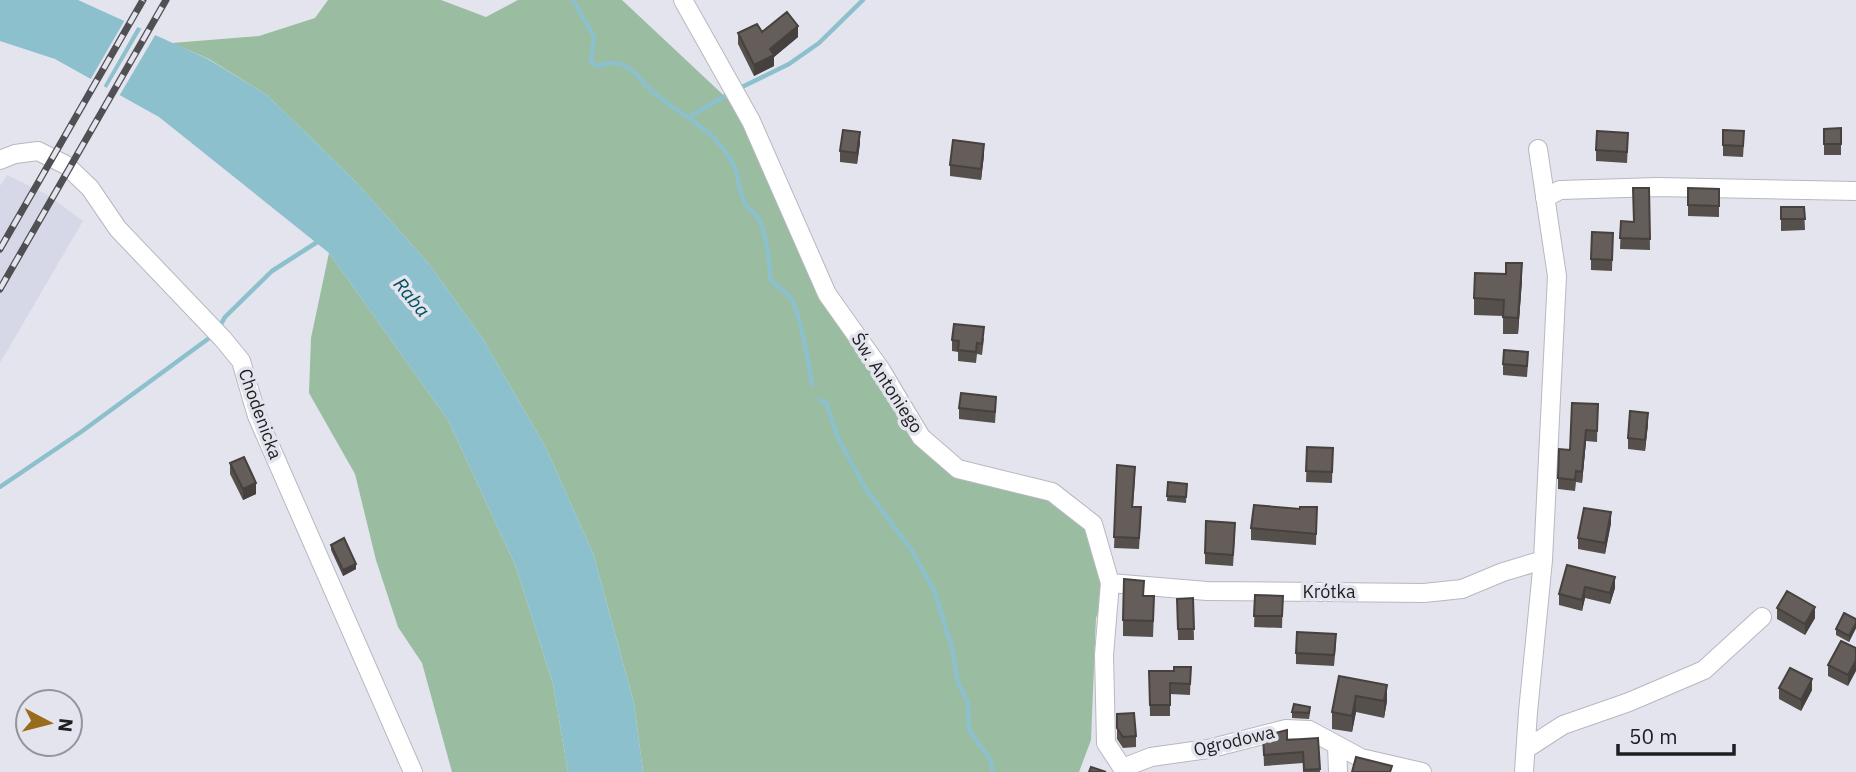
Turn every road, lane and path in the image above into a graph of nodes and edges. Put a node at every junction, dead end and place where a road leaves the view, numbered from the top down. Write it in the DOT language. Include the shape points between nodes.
graph roads {
  1 [pos="683,0"];
  2 [pos="1538,149"];
  3 [pos="0,160"];
  4 [pos="1856,191"];
  5 [pos="1545,198"];
  6 [pos="1543,560"];
  7 [pos="1110,583"];
  8 [pos="1762,617"];
  9 [pos="1337,745"];
  10 [pos="1526,749"];
  11 [pos="1124,770"];
  12 [pos="413,772"];
  13 [pos="1338,772"];
  14 [pos="1422,772"];
  15 [pos="1524,772"];
  1 -- 7 [label="street, Św. Antoniego" via="751,121 827,294 921,437 958,470 1052,492 1093,524"];
  2 -- 5 [label="street"];
  3 -- 12 [label="street, Chodenicka" via="38,151 66,165 90,188 118,229 241,361 257,416"];
  4 -- 5 [label="street" via="1657,187 1560,190"];
  5 -- 6 [label="street" via="1557,276"];
  6 -- 7 [label="street, Krótka" via="1462,589 1424,593 1207,592"];
  6 -- 10 [label="street"];
  7 -- 11 [label="street, Św. Antoniego" via="1104,655 1106,743"];
  8 -- 10 [label="street" via="1704,670 1563,725"];
  9 -- 11 [label="street, Ogrodowa" via="1309,730 1286,729 1209,749 1151,757"];
  9 -- 13 [label="street"];
  9 -- 14 [label="street, Ogrodowa" via="1361,758"];
  10 -- 15 [label="street"];
}
